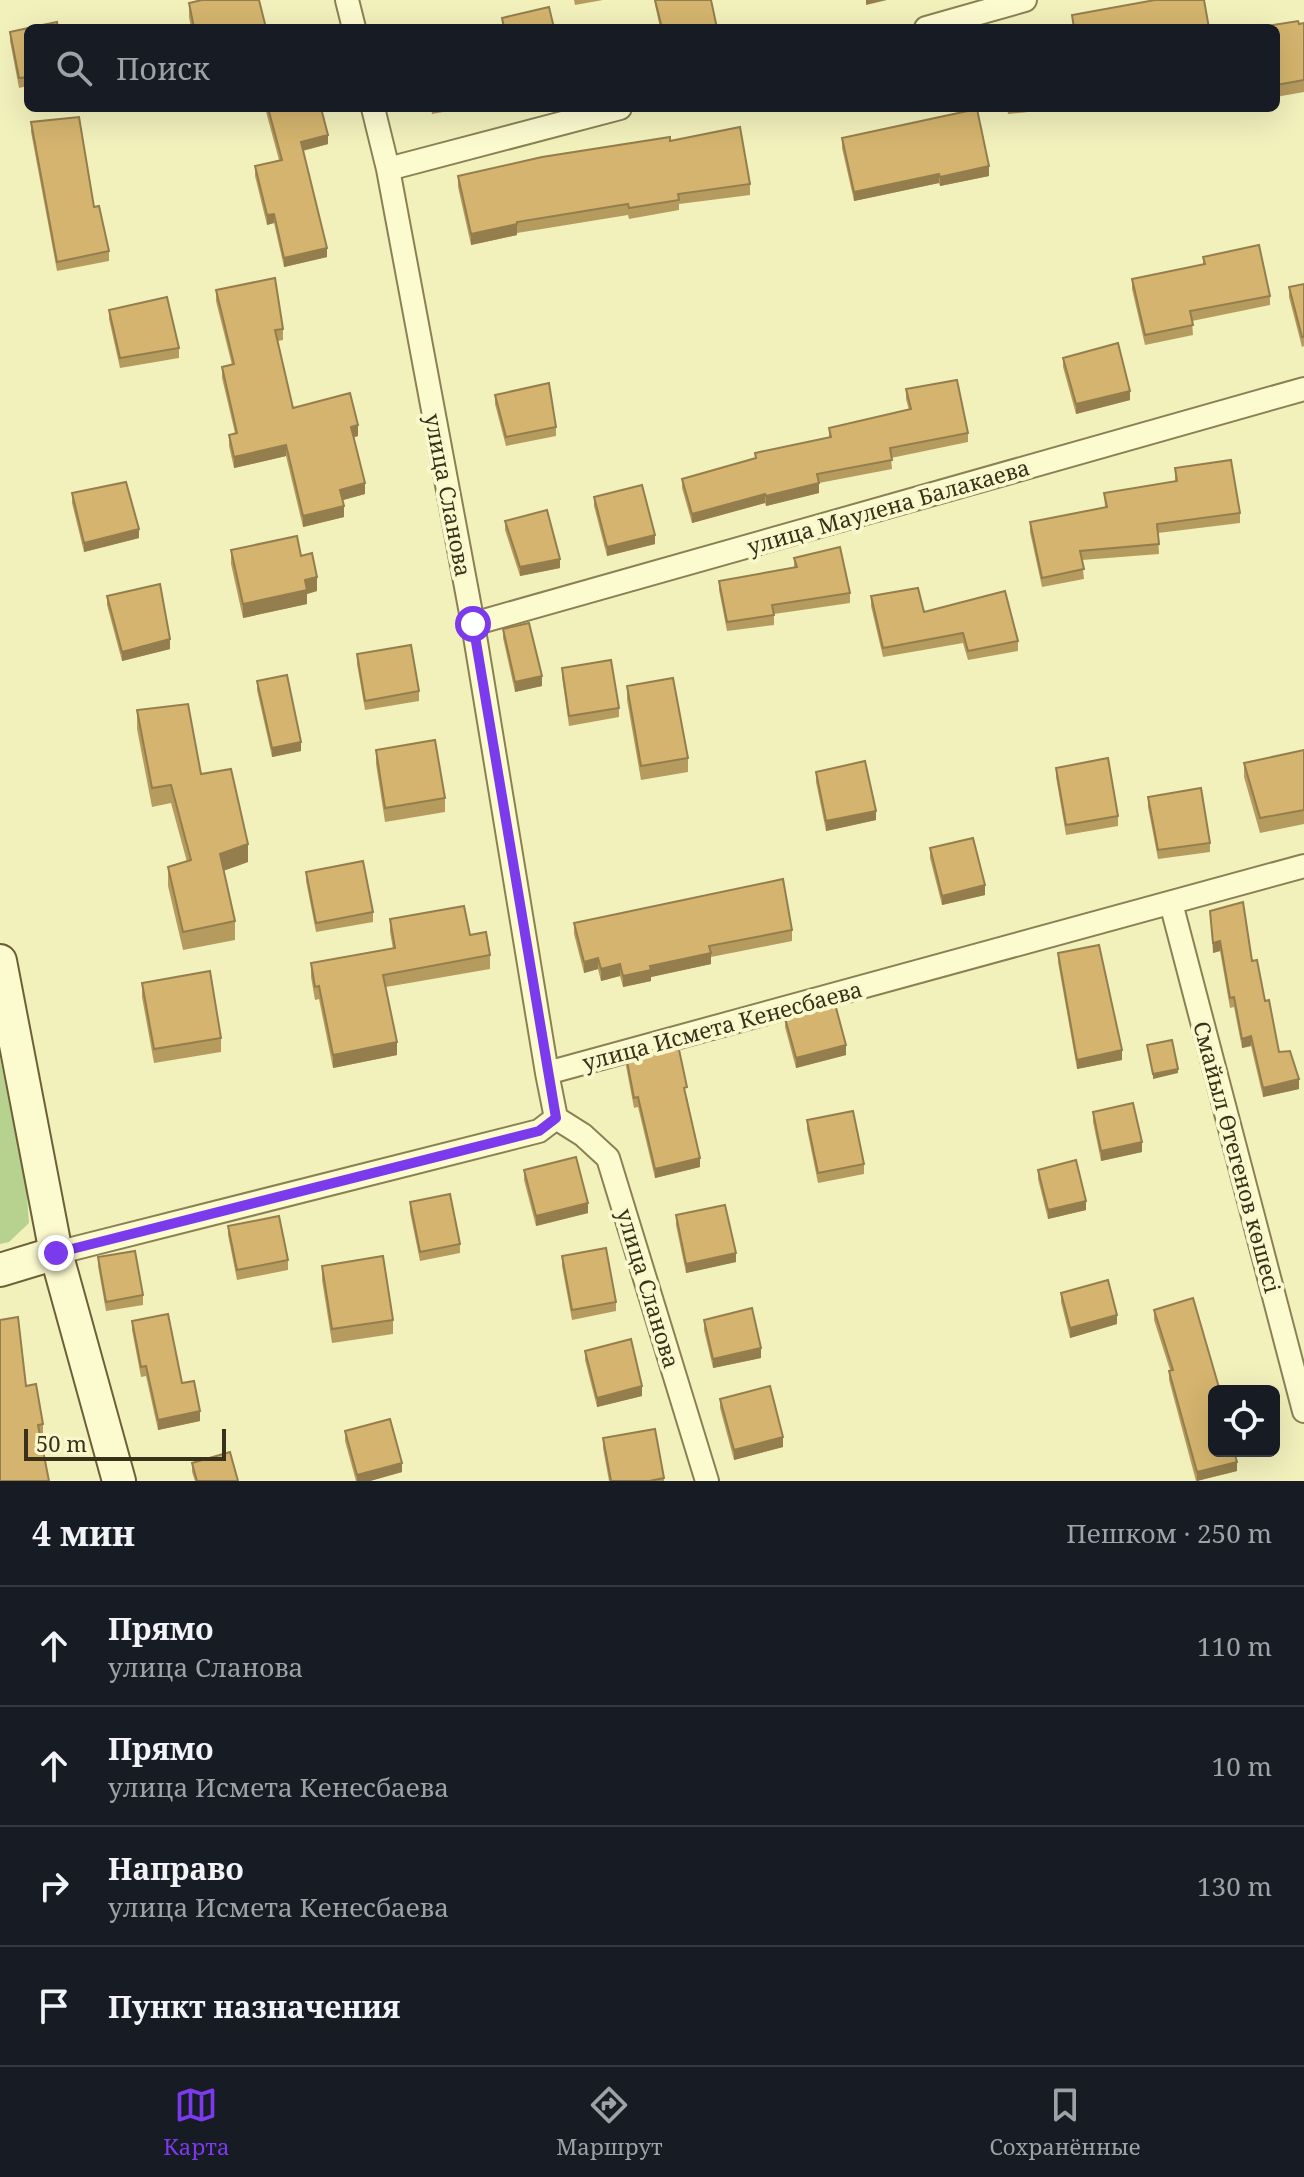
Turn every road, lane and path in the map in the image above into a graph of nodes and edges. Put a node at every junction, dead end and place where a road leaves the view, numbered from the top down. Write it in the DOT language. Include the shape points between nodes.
graph roads {
  1 [pos="347,0"];
  2 [pos="1025,0"];
  3 [pos="353,24"];
  4 [pos="940,24"];
  5 [pos="374,112"];
  6 [pos="605,112"];
  7 [pos="388,169"];
  8 [pos="1304,389"];
  9 [pos="473,624"];
  10 [pos="1304,866"];
  11 [pos="1171,903"];
  12 [pos="0,961"];
  13 [pos="547,1073"];
  14 [pos="556,1118"];
  15 [pos="56,1253"];
  16 [pos="0,1270"];
  17 [pos="1304,1411"];
  18 [pos="119,1481"];
  19 [pos="707,1481"];
  1 -- 3 [label="street"];
  2 -- 4 [label="street"];
  5 -- 7 [label="street, улица Сланова"];
  6 -- 7 [label="street"];
  7 -- 9 [label="street, улица Сланова"];
  8 -- 9 [label="street, улица Маулена Балакаева"];
  9 -- 13 [label="street, улица Сланова"];
  10 -- 11 [label="street, улица Исмета Кенесбаева"];
  11 -- 13 [label="street, улица Исмета Кенесбаева"];
  11 -- 17 [label="street, Смайыл Өтегенов көшесі"];
  12 -- 15 [label="main road"];
  13 -- 14 [label="street"];
  14 -- 15 [label="street" via="539,1131"];
  14 -- 19 [label="street, улица Сланова" via="608,1158"];
  15 -- 16 [label="main road"];
  15 -- 18 [label="main road"];
}
